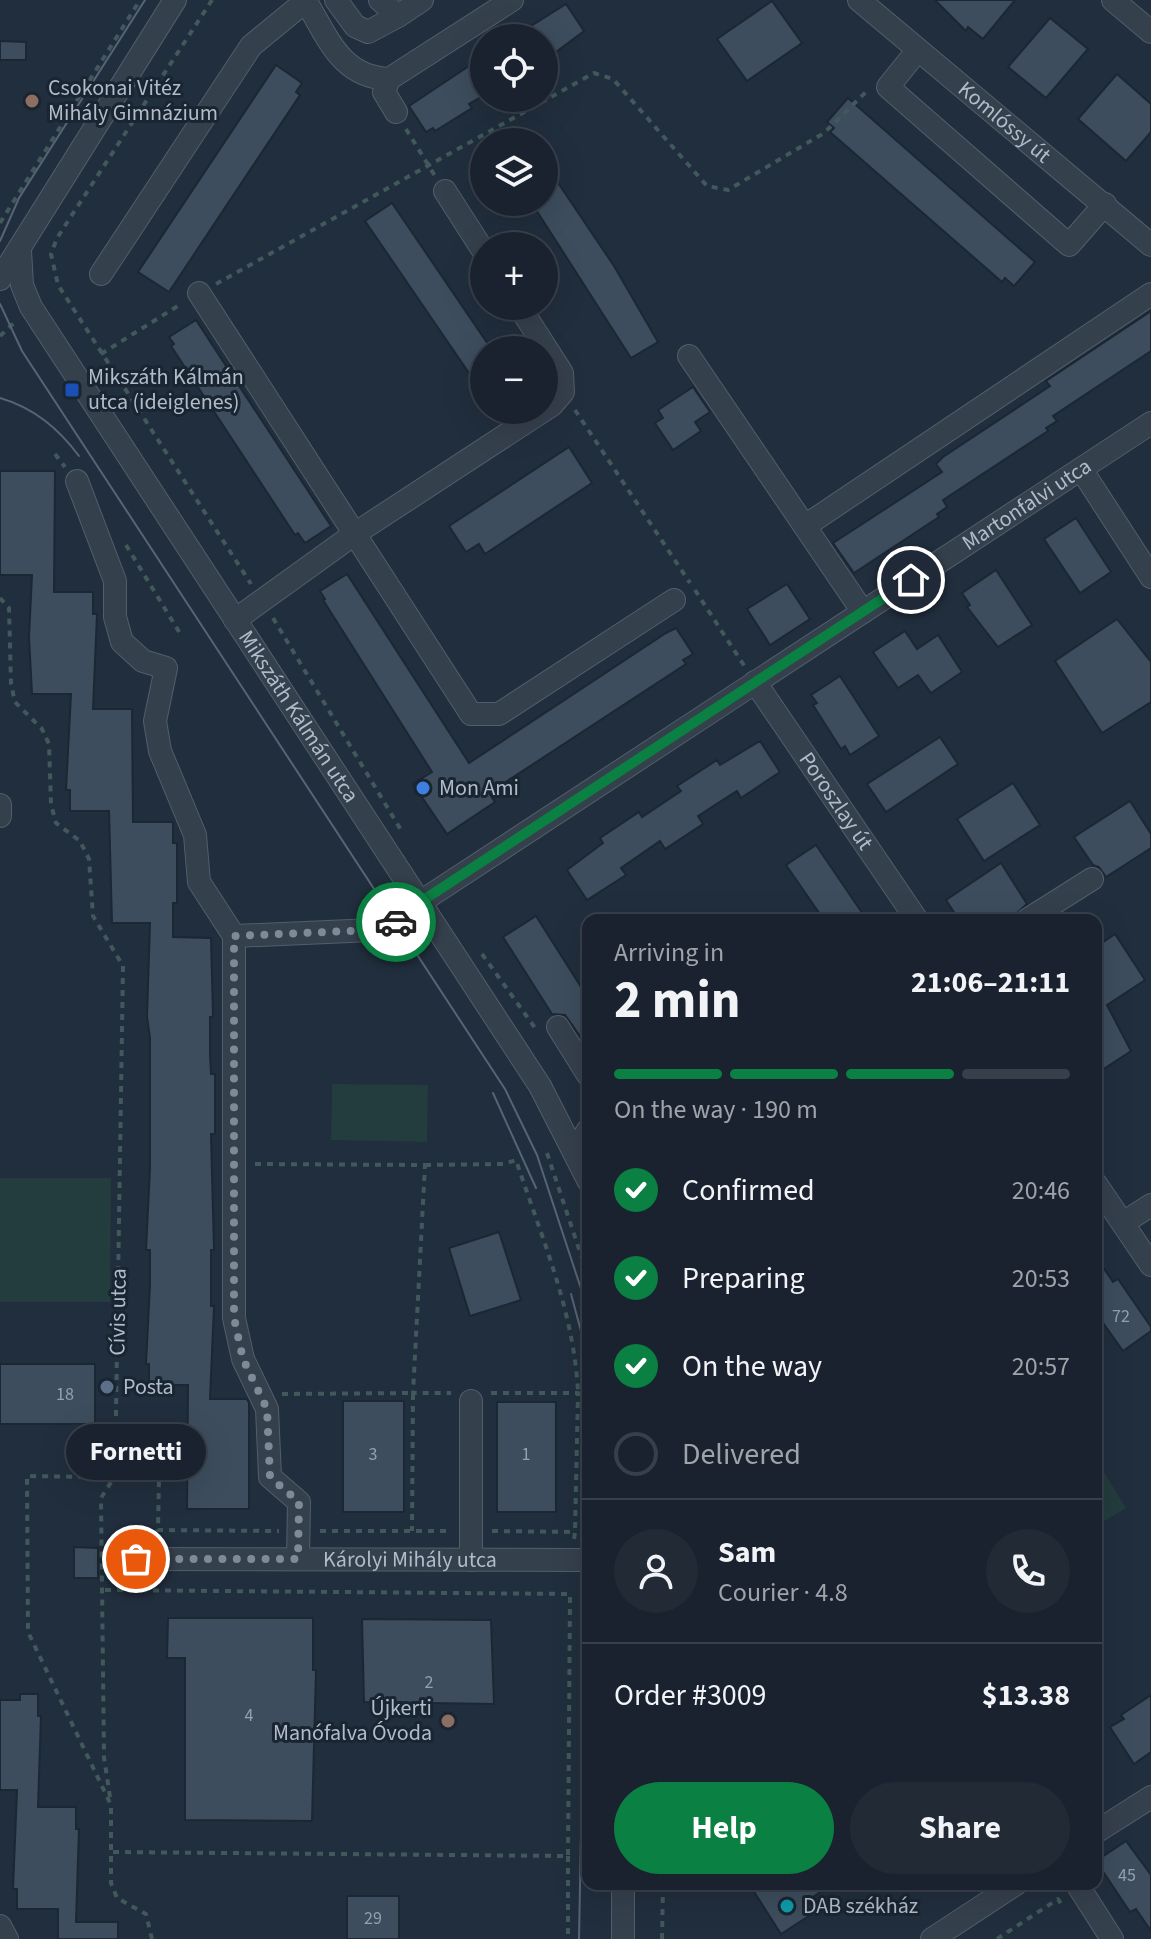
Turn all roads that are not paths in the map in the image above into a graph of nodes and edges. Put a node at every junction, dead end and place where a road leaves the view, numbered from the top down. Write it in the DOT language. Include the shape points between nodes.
graph roads {
  1 [pos="175,0"];
  2 [pos="306,0"];
  3 [pos="336,0"];
  4 [pos="380,0"];
  5 [pos="422,0"];
  6 [pos="512,0"];
  7 [pos="859,0"];
  8 [pos="1113,0"];
  9 [pos="398,16"];
  10 [pos="1151,32"];
  11 [pos="917,51"];
  12 [pos="389,79"];
  13 [pos="396,112"];
  14 [pos="445,191"];
  15 [pos="1105,204"];
  16 [pos="471,232"];
  17 [pos="1151,245"];
  18 [pos="20,250"];
  19 [pos="101,274"];
  20 [pos="0,279"];
  21 [pos="199,293"];
  22 [pos="1151,294"];
  23 [pos="528,320"];
  24 [pos="689,356"];
  25 [pos="1151,423"];
  26 [pos="1081,469"];
  27 [pos="77,481"];
  28 [pos="805,526"];
  29 [pos="353,535"];
  30 [pos="1151,577"];
  31 [pos="674,600"];
  32 [pos="863,612"];
  33 [pos="235,620"];
  34 [pos="755,682"];
  35 [pos="0,805"];
  36 [pos="0,816"];
  37 [pos="1092,879"];
  38 [pos="422,901"];
  39 [pos="913,914"];
  40 [pos="1037,914"];
  41 [pos="234,936"];
  42 [pos="551,1034"];
  43 [pos="582,1068"];
  44 [pos="582,1140"];
  45 [pos="575,1151"];
  46 [pos="582,1167"];
  47 [pos="1102,1193"];
  48 [pos="1151,1205"];
  49 [pos="1123,1223"];
  50 [pos="1151,1265"];
  51 [pos="472,1396"];
  52 [pos="136,1559"];
  53 [pos="298,1559"];
  54 [pos="471,1560"];
  55 [pos="580,1560"];
  56 [pos="1151,1797"];
  57 [pos="1102,1828"];
  58 [pos="623,1890"];
  59 [pos="1007,1890"];
  60 [pos="1081,1890"];
  61 [pos="0,1926"];
  62 [pos="7,1939"];
  63 [pos="623,1939"];
  64 [pos="932,1939"];
  65 [pos="1112,1939"];
  1 -- 18 [label="street"];
  2 -- 12 [label="street" via="344,62 367,78"];
  2 -- 19 [label="street" via="251,46"];
  3 -- 9 [label="street" via="355,26 368,32"];
  4 -- 9 [label="street"];
  5 -- 9 [label="street"];
  6 -- 12 [label="street"];
  7 -- 11 [label="street, Komlóssy út"];
  8 -- 10 [label="street"];
  11 -- 15 [label="street, Komlóssy út"];
  11 -- 15 [label="street" via="888,87 1069,245"];
  12 -- 13 [label="street" via="384,92"];
  14 -- 16 [label="street"];
  15 -- 17 [label="street, Komlóssy út"];
  18 -- 20 [label="street"];
  18 -- 33 [label="street, Mikszáth Kálmán utca" via="22,285 31,307"];
  21 -- 29 [label="street"];
  22 -- 28 [label="street"];
  23 -- 29 [label="street" via="562,373 563,392 552,405"];
  24 -- 28 [label="street"];
  25 -- 26 [label="street, Martonfalvi utca"];
  26 -- 30 [label="street"];
  26 -- 32 [label="street, Martonfalvi utca"];
  27 -- 41 [label="street" via="115,581 115,617 122,642 143,661 166,668 155,721 160,751 195,835 199,882"];
  28 -- 32 [label="street"];
  29 -- 31 [label="street" via="471,714 499,714"];
  29 -- 33 [label="street"];
  32 -- 34 [label="street, Martonfalvi utca"];
  33 -- 38 [label="street, Mikszáth Kálmán utca"];
  34 -- 38 [label="street, Martonfalvi utca"];
  34 -- 39 [label="street, Poroszlay út"];
  35 -- 36 [label="street"];
  37 -- 40 [label="street"];
  38 -- 41 [label="street, Martonfalvi utca" via="396,922 373,930"];
  38 -- 45 [label="street, Mikszáth Kálmán utca" via="540,1086"];
  41 -- 53 [label="street" via="234,1318 243,1359 267,1409 270,1477 299,1502"];
  42 -- 43 [label="street"];
  44 -- 45 [label="street"];
  45 -- 46 [label="street, Mikszáth Kálmán utca"];
  47 -- 49 [label="street"];
  48 -- 49 [label="street"];
  49 -- 50 [label="street"];
  51 -- 54 [label="street"];
  52 -- 53 [label="street, Károlyi Mihály utca"];
  53 -- 54 [label="street, Károlyi Mihály utca"];
  54 -- 55 [label="street, Károlyi Mihály utca"];
  56 -- 57 [label="street"];
  58 -- 63 [label="street"];
  59 -- 64 [label="street"];
  60 -- 65 [label="street"];
  61 -- 62 [label="street"];
}
